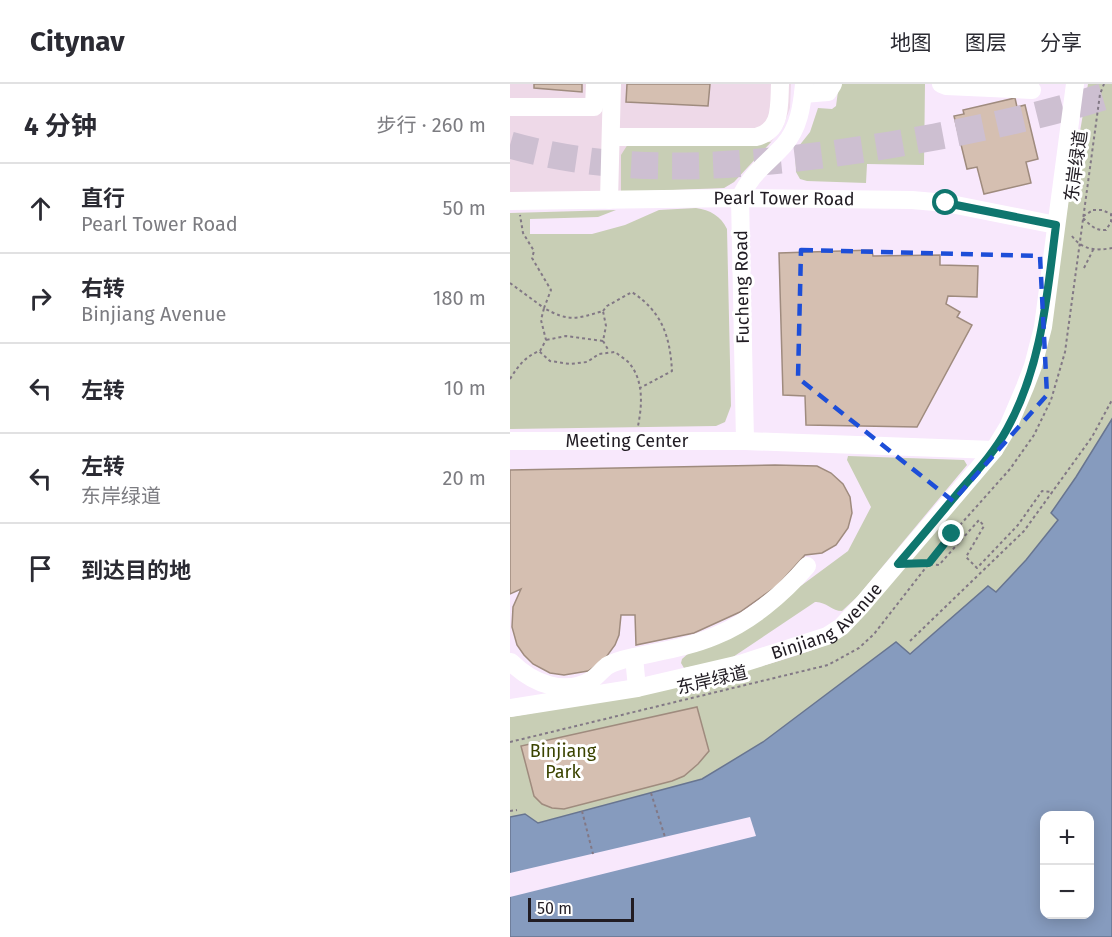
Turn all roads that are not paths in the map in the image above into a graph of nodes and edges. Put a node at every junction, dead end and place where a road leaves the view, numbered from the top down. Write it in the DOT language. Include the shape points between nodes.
graph roads {
  1 [pos="595,84"];
  2 [pos="612,84"];
  3 [pos="780,84"];
  4 [pos="833,84"];
  5 [pos="941,84"];
  6 [pos="1075,84"];
  7 [pos="804,89"];
  8 [pos="1032,90"];
  9 [pos="510,106"];
  10 [pos="611,137"];
  11 [pos="740,198"];
  12 [pos="609,200"];
  13 [pos="514,201"];
  14 [pos="1063,227"];
  15 [pos="510,441"];
  16 [pos="745,441"];
  17 [pos="994,450"];
  18 [pos="807,566"];
  19 [pos="634,657"];
  20 [pos="511,662"];
  21 [pos="637,688"];
  22 [pos="510,708"];
  1 -- 9 [label="street" via="594,107"];
  2 -- 10 [label="street"];
  3 -- 10 [label="street" via="776,124 764,135"];
  4 -- 7 [label="street" via="828,92"];
  5 -- 8 [label="street"];
  6 -- 14 [label="street, Binjiang Avenue"];
  7 -- 11 [label="street" via="798,123 785,144 747,182"];
  10 -- 12 [label="street"];
  11 -- 12 [label="street, Pearl Tower Road"];
  11 -- 14 [label="street, Pearl Tower Road" via="946,203"];
  11 -- 16 [label="street, Fucheng Road"];
  12 -- 13 [label="street, Pearl Tower Road"];
  14 -- 17 [label="street, Binjiang Avenue" via="1039,347 1016,409"];
  15 -- 16 [label="street, Meeting Center"];
  16 -- 17 [label="street, Meeting Center"];
  17 -- 21 [label="street, Binjiang Avenue" via="841,627 827,636 740,664"];
  18 -- 19 [label="street" via="779,595 717,636"];
  19 -- 20 [label="street" via="613,663 592,679 572,686 546,685"];
  19 -- 21 [label="street"];
  21 -- 22 [label="street, Binjiang Avenue"];
}
